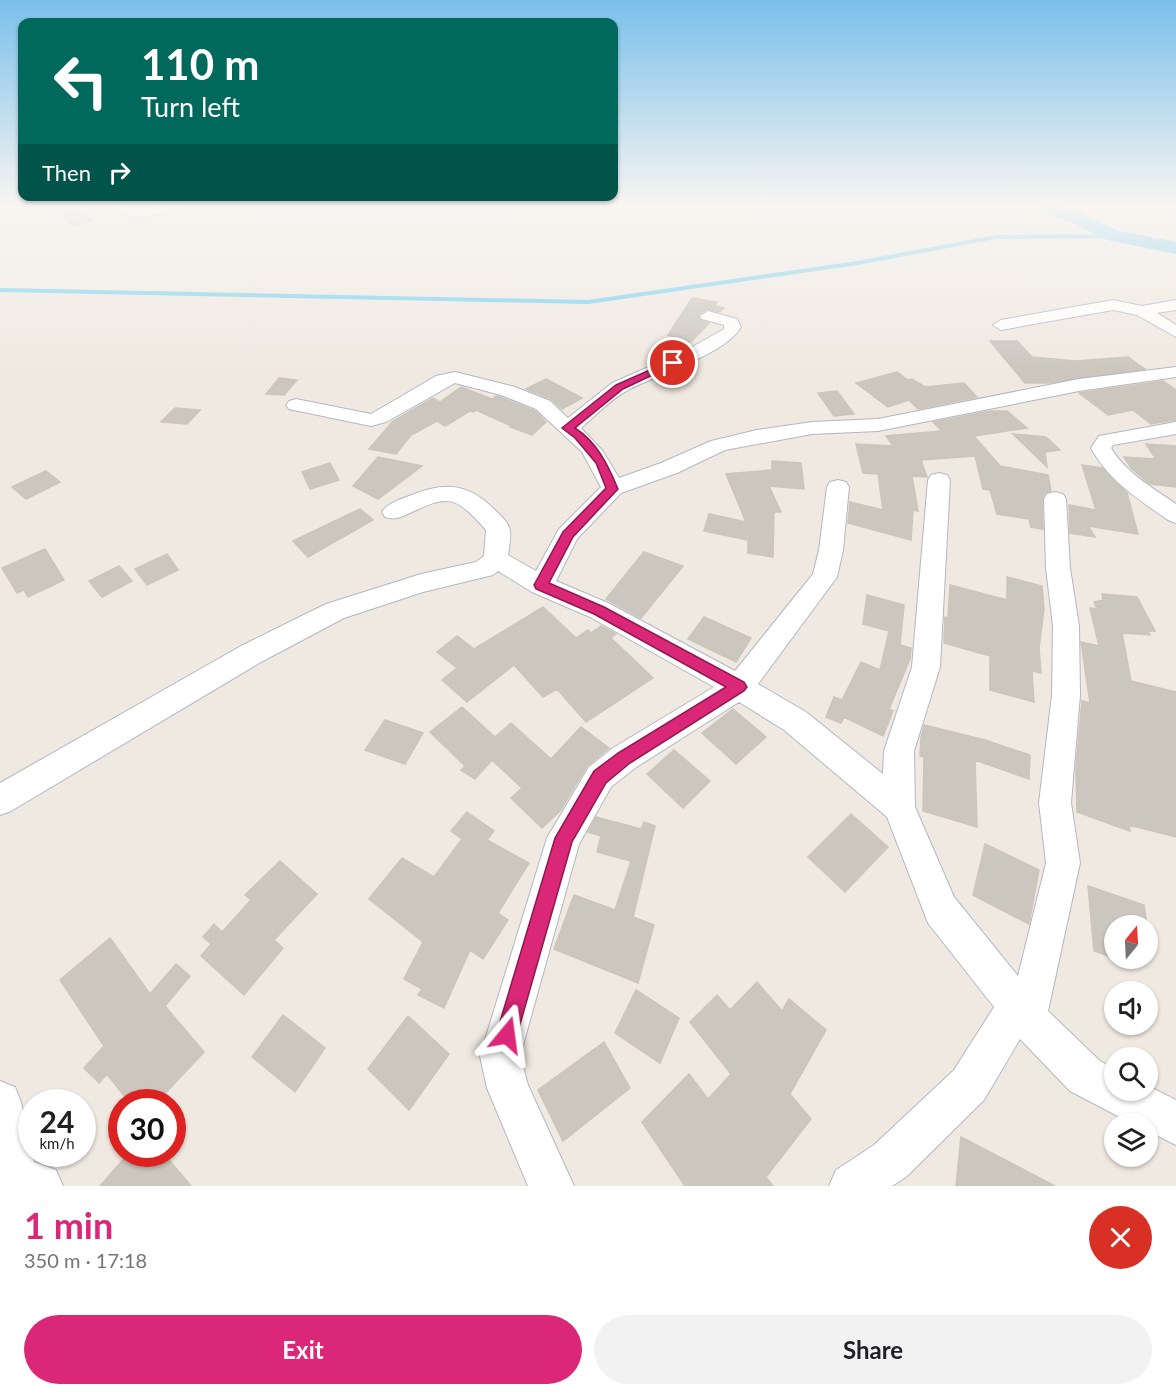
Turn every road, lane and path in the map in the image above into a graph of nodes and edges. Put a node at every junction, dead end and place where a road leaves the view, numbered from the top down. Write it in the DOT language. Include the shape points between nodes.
graph roads {
  1 [pos="1176,305"];
  2 [pos="1143,311"];
  3 [pos="708,316"];
  4 [pos="1001,325"];
  5 [pos="1176,332"];
  6 [pos="1176,372"];
  7 [pos="296,405"];
  8 [pos="568,428"];
  9 [pos="1176,428"];
  10 [pos="939,480"];
  11 [pos="838,487"];
  12 [pos="613,489"];
  13 [pos="1055,499"];
  14 [pos="393,512"];
  15 [pos="1176,515"];
  16 [pos="496,560"];
  17 [pos="541,585"];
  18 [pos="739,687"];
  19 [pos="0,800"];
  20 [pos="899,807"];
  21 [pos="1027,1018"];
  22 [pos="0,1101"];
  23 [pos="1176,1123"];
  24 [pos="18,1179"];
  25 [pos="551,1186"];
  26 [pos="852,1186"];
  1 -- 2 [label="street"];
  2 -- 4 [label="street" via="1113,305"];
  2 -- 5 [label="street"];
  3 -- 8 [label="street" via="731,322 733,327 692,354 619,387"];
  6 -- 12 [label="street" via="1079,385 878,425 812,428 758,436 718,445"];
  7 -- 8 [label="street" via="371,420 443,380 456,377 543,405"];
  8 -- 12 [label="street" via="579,435 601,462"];
  9 -- 15 [label="street" via="1106,440 1101,448 1128,481"];
  10 -- 20 [label="street" via="926,667 899,751"];
  11 -- 18 [label="street" via="825,578"];
  12 -- 17 [label="street" via="567,535"];
  13 -- 21 [label="street" via="1066,626 1066,695 1055,803 1063,863"];
  14 -- 16 [label="street" via="431,494 459,493 475,502 498,528"];
  16 -- 17 [label="street"];
  16 -- 19 [label="street" via="484,569 421,583 335,611 251,654"];
  17 -- 18 [label="street" via="599,610"];
  18 -- 20 [label="street" via="795,721"];
  18 -- 25 [label="street" via="600,777 564,838 500,1056 508,1088"];
  20 -- 21 [label="street" via="941,910"];
  21 -- 23 [label="street" via="1085,1076"];
  21 -- 26 [label="street" via="1011,1016 969,1085 890,1161"];
  22 -- 24 [label="street"];
}
